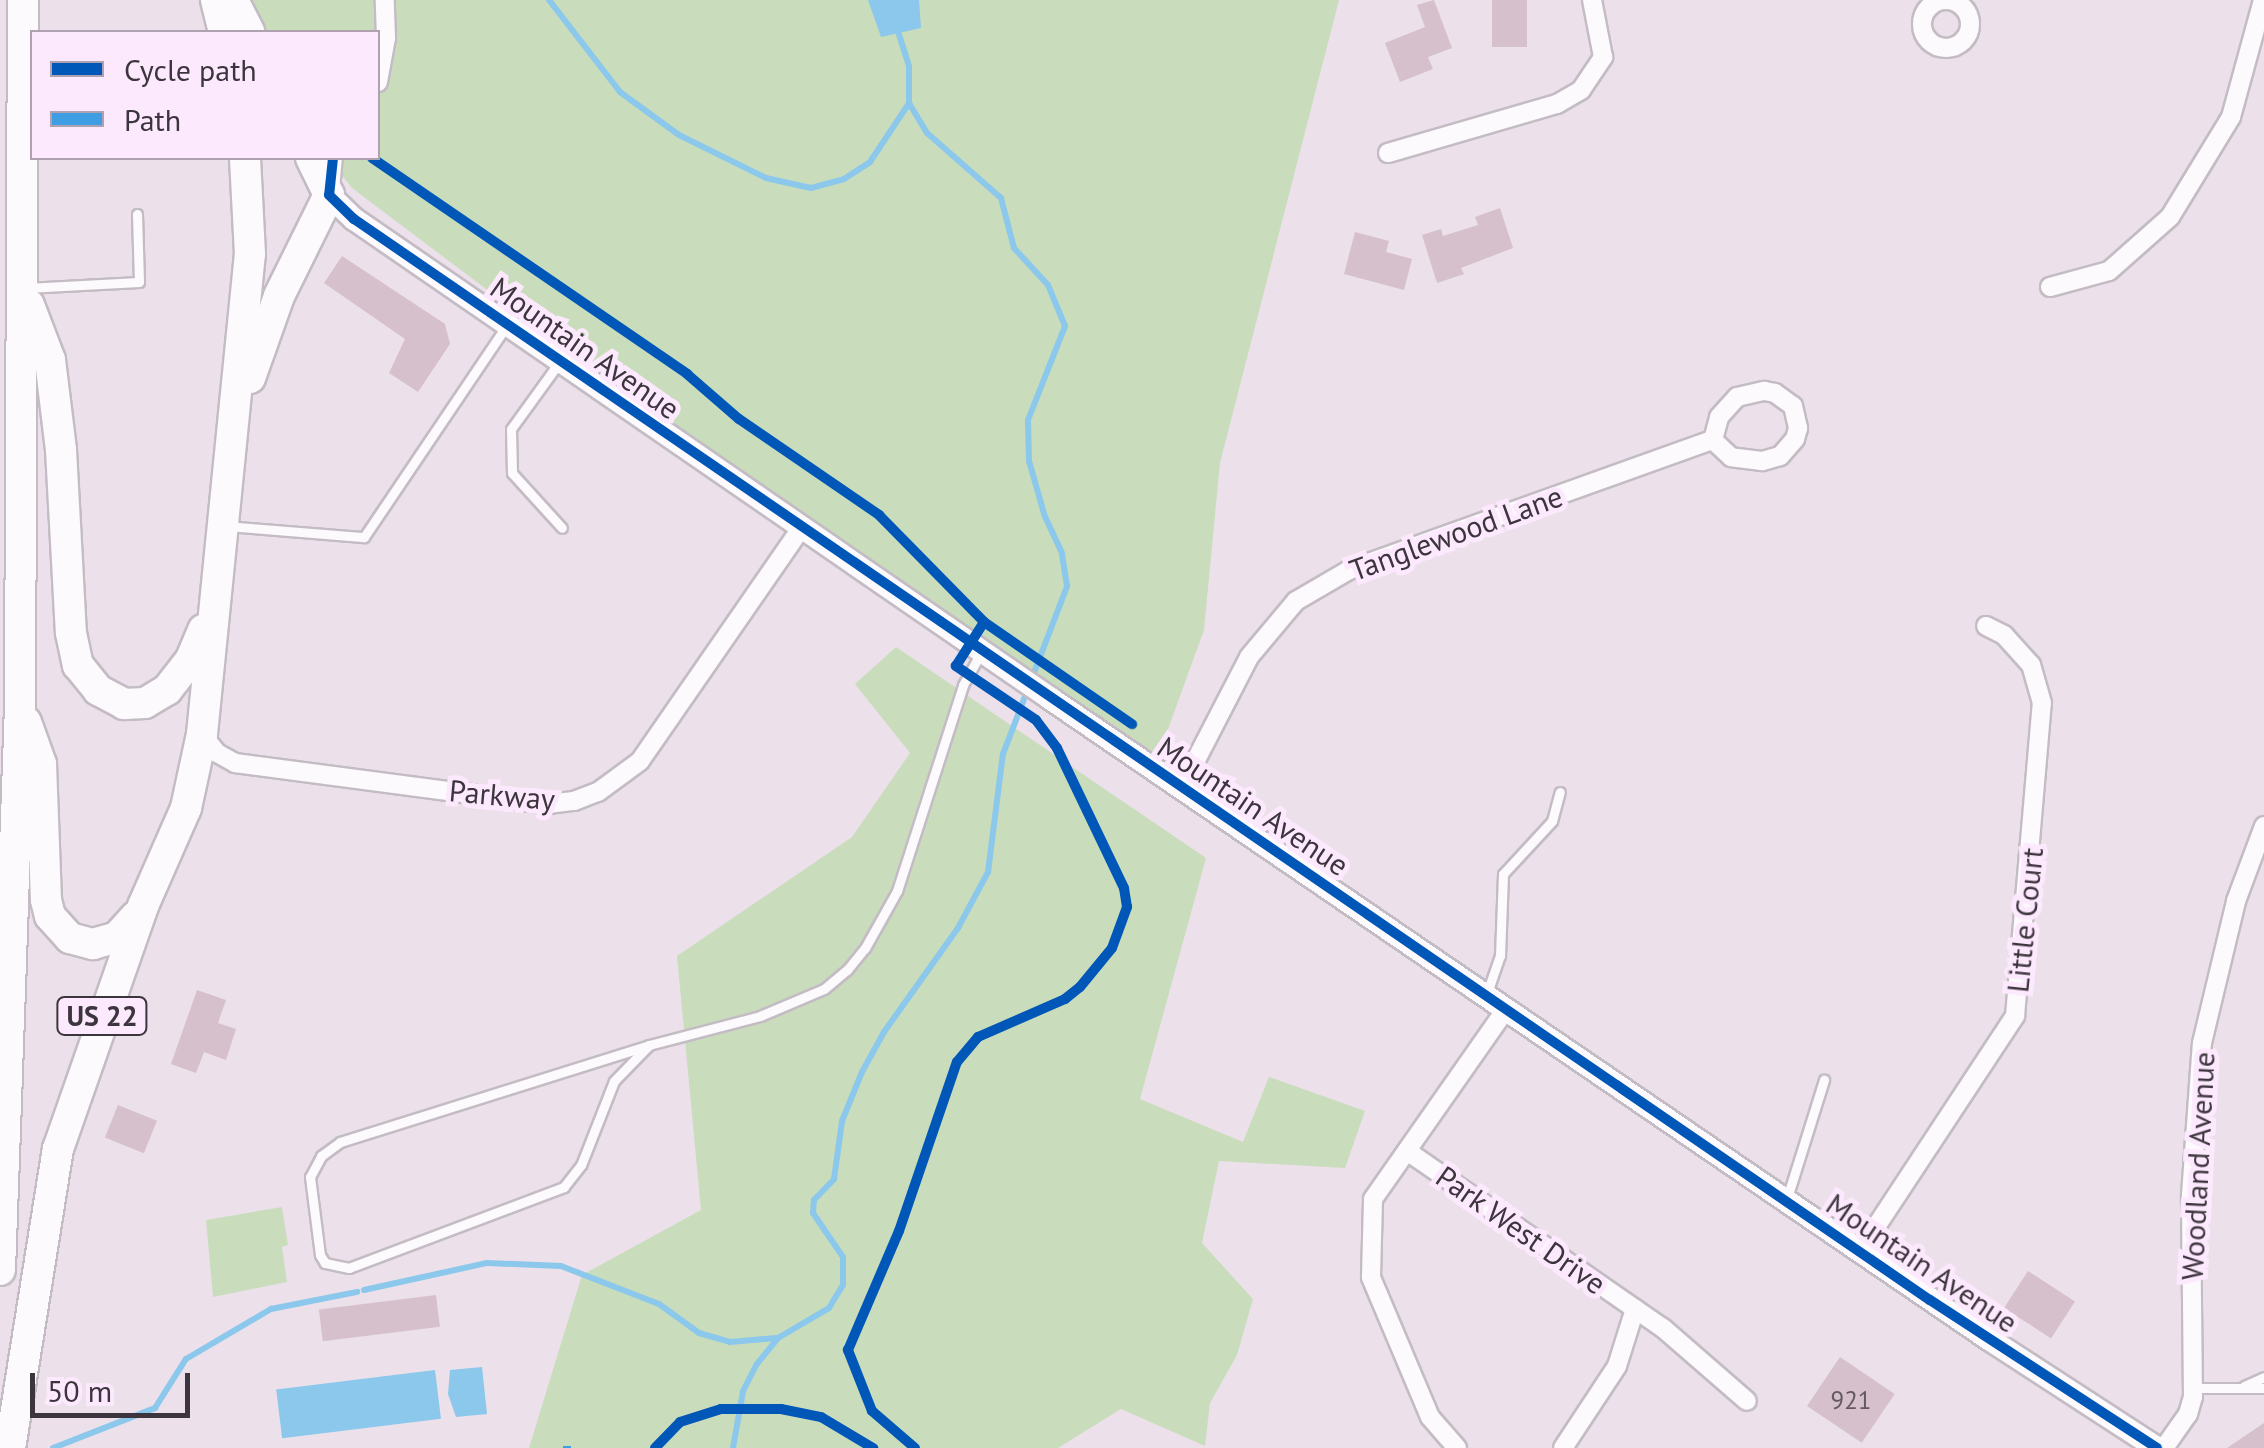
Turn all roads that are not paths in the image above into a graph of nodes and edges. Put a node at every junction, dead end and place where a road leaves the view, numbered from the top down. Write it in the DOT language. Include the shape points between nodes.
graph roads {
  1 [pos="22,0"];
  2 [pos="35,0"];
  3 [pos="208,0"];
  4 [pos="385,0"];
  5 [pos="1592,0"];
  6 [pos="2263,0"];
  7 [pos="229,18"];
  8 [pos="23,41"];
  9 [pos="380,71"];
  10 [pos="1388,153"];
  11 [pos="245,160"];
  12 [pos="312,160"];
  13 [pos="333,160"];
  14 [pos="329,196"];
  15 [pos="136,214"];
  16 [pos="2050,287"];
  17 [pos="23,288"];
  18 [pos="507,325"];
  19 [pos="560,362"];
  20 [pos="235,419"];
  21 [pos="1713,440"];
  22 [pos="223,526"];
  23 [pos="802,527"];
  24 [pos="562,528"];
  25 [pos="216,591"];
  26 [pos="1986,626"];
  27 [pos="982,650"];
  28 [pos="20,706"];
  29 [pos="202,734"];
  30 [pos="1182,788"];
  31 [pos="1560,792"];
  32 [pos="2264,826"];
  33 [pos="143,906"];
  34 [pos="1496,1002"];
  35 [pos="649,1044"];
  36 [pos="5,1072"];
  37 [pos="1824,1080"];
  38 [pos="1407,1151"];
  39 [pos="3,1177"];
  40 [pos="1786,1200"];
  41 [pos="1860,1251"];
  42 [pos="0,1270"];
  43 [pos="1635,1309"];
  44 [pos="2264,1377"];
  45 [pos="2241,1387"];
  46 [pos="2193,1388"];
  47 [pos="2264,1388"];
  48 [pos="1747,1401"];
  49 [pos="10,1448"];
  50 [pos="1456,1448"];
  51 [pos="1563,1448"];
  52 [pos="2161,1448"];
  1 -- 8 [label="highway, US 22"];
  2 -- 8 [label="highway"];
  3 -- 7 [label="highway"];
  4 -- 9 [label="street"];
  5 -- 10 [label="street" via="1603,57 1581,90 1557,104"];
  6 -- 16 [label="street" via="2243,85 2207,163 2155,234 2109,270"];
  8 -- 17 [label="highway, US 22"];
  11 -- 20 [label="highway, US 22" via="250,254"];
  12 -- 14 [label="highway"];
  13 -- 14 [label="street"];
  14 -- 18 [label="street, Mountain Avenue"];
  14 -- 20 [label="highway" via="279,296"];
  15 -- 17 [label="lane" via="139,282"];
  17 -- 25 [label="highway" via="50,360 70,633 78,665 98,690 124,704 145,703 167,690 190,661"];
  17 -- 28 [label="highway, US 22"];
  18 -- 19 [label="street, Mountain Avenue"];
  18 -- 22 [label="lane" via="364,538"];
  19 -- 23 [label="street, Mountain Avenue"];
  19 -- 24 [label="lane" via="512,430 512,473"];
  20 -- 22 [label="highway, US 22"];
  21 -- 21 [label="street" via="1731,457 1762,461 1790,448 1797,416 1775,393 1750,392 1728,406"];
  21 -- 30 [label="street, Tanglewood Lane" via="1350,570 1296,602 1249,658"];
  22 -- 25 [label="highway, US 22"];
  23 -- 27 [label="street, Mountain Avenue"];
  23 -- 29 [label="street, Parkway" via="640,761 610,786 574,801 548,804 235,763"];
  25 -- 29 [label="highway, US 22"];
  26 -- 41 [label="street, Little Court" via="2032,665 2042,703 2015,1016"];
  27 -- 30 [label="street, Mountain Avenue"];
  27 -- 35 [label="lane" via="959,698 897,891 846,970 794,1004"];
  28 -- 33 [label="highway" via="41,764 50,916 70,938 94,944 117,937"];
  28 -- 36 [label="highway, US 22"];
  29 -- 33 [label="highway, US 22" via="186,808"];
  30 -- 34 [label="street, Mountain Avenue"];
  31 -- 34 [label="lane" via="1552,821 1503,874"];
  32 -- 46 [label="street, Woodland Avenue" via="2236,901 2202,1043 2191,1195"];
  33 -- 49 [label="highway, US 22" via="58,1149"];
  34 -- 38 [label="street, Park West Drive"];
  34 -- 40 [label="street, Mountain Avenue"];
  35 -- 35 [label="lane" via="340,1142 321,1156 310,1177 325,1263 348,1268 564,1186 581,1165 614,1081"];
  36 -- 39 [label="highway, US 22"];
  37 -- 40 [label="lane"];
  38 -- 43 [label="street, Park West Drive"];
  38 -- 50 [label="street, Park West Drive" via="1373,1199 1372,1277 1430,1418"];
  39 -- 42 [label="highway, US 22"];
  40 -- 41 [label="street, Mountain Avenue"];
  41 -- 52 [label="street, Mountain Avenue"];
  43 -- 48 [label="street, Park West Drive"];
  43 -- 51 [label="street, Park West Drive" via="1616,1366"];
  44 -- 45 [label="lane"];
  45 -- 46 [label="lane"];
  45 -- 47 [label="lane"];
  46 -- 52 [label="street, Woodland Avenue" via="2188,1414"];
}
